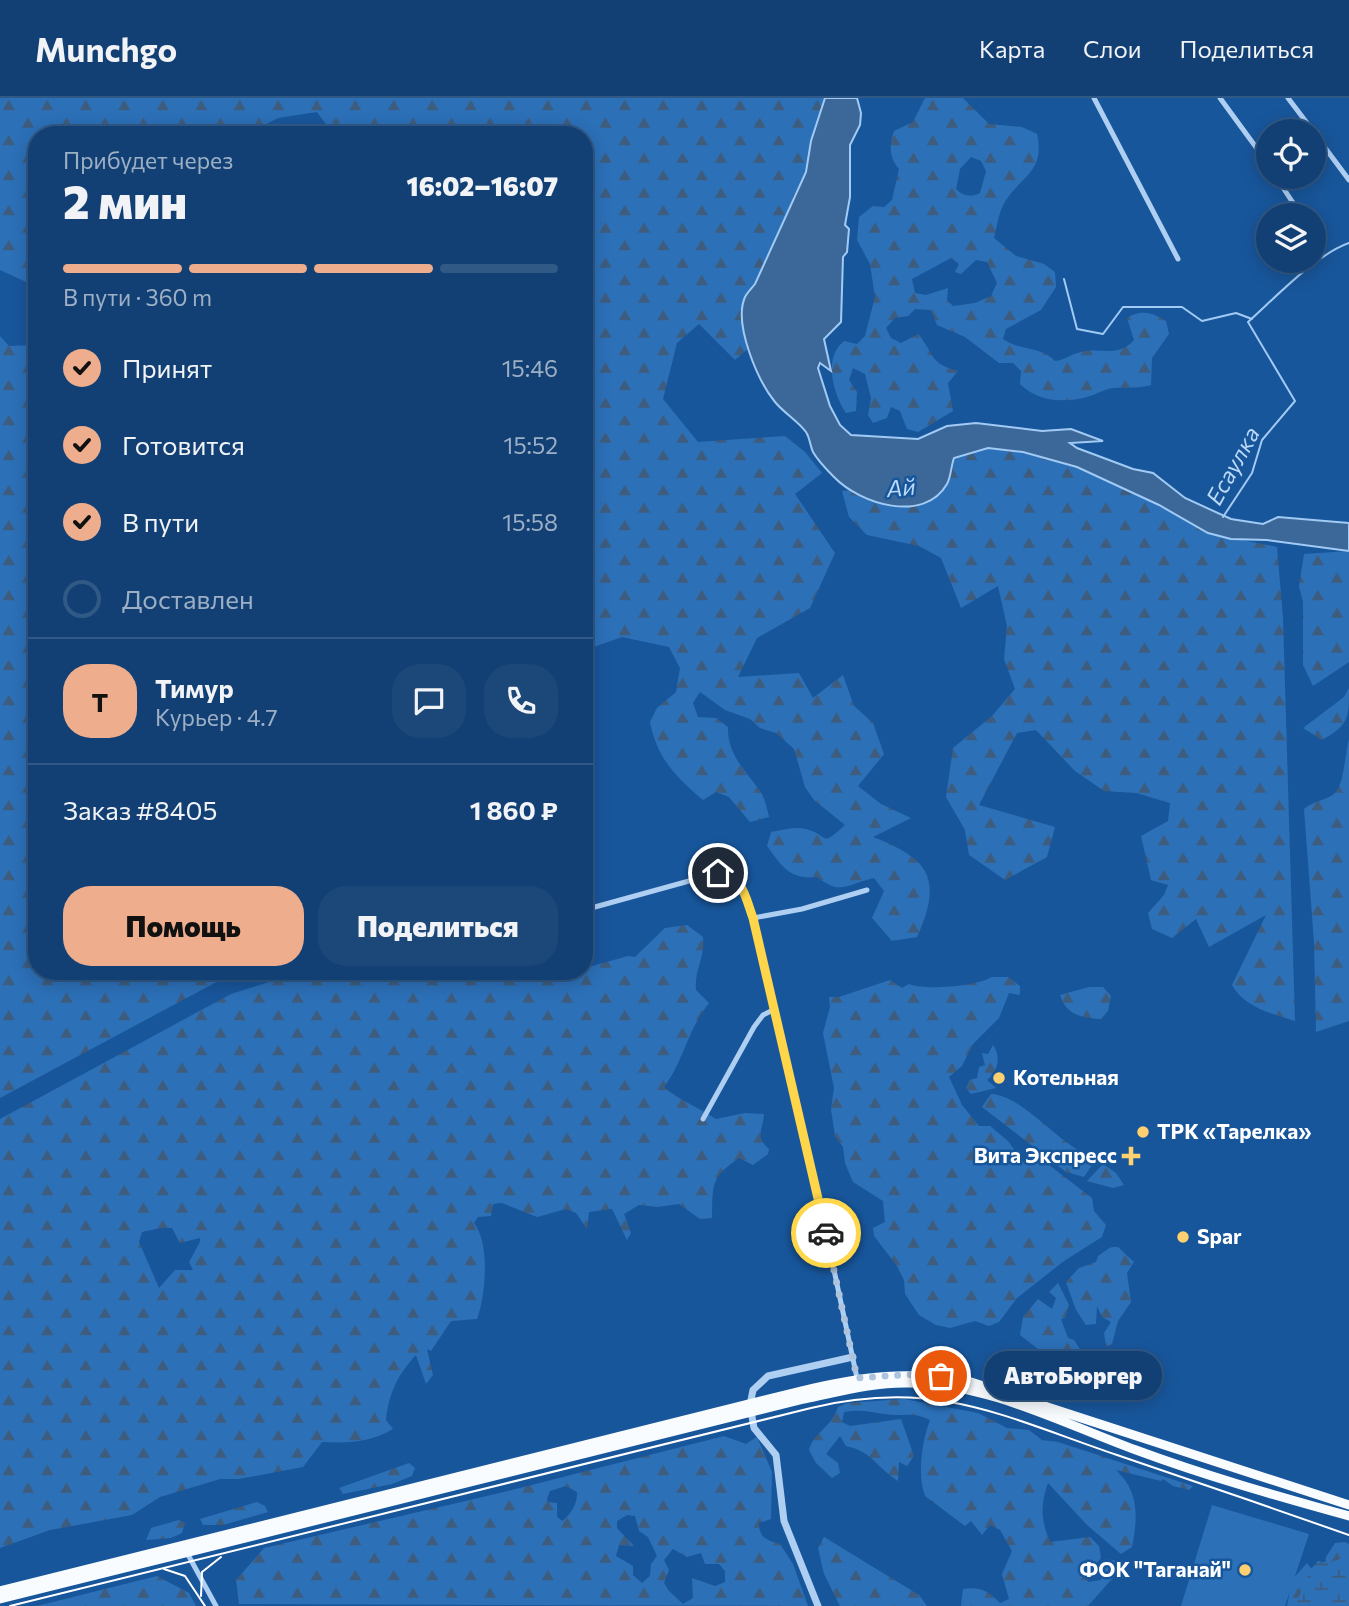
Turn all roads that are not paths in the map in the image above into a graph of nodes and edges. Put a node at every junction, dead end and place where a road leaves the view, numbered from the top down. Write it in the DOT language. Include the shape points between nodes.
graph roads {
  1 [pos="1094,98"];
  2 [pos="1220,98"];
  3 [pos="1288,98"];
  4 [pos="1304,119"];
  5 [pos="1256,147"];
  6 [pos="1326,148"];
  7 [pos="1349,180"];
  8 [pos="1178,259"];
  9 [pos="867,890"];
  10 [pos="593,908"];
  11 [pos="753,918"];
  12 [pos="773,1010"];
  13 [pos="702,1119"];
  14 [pos="853,1357"];
  15 [pos="857,1378"];
  16 [pos="751,1404"];
  17 [pos="1224,1467"];
  18 [pos="1217,1478"];
  19 [pos="1349,1506"];
  20 [pos="1349,1516"];
  21 [pos="185,1548"];
  22 [pos="0,1591"];
  23 [pos="0,1599"];
  24 [pos="216,1606"];
  25 [pos="818,1606"];
  1 -- 8 [label="street"];
  2 -- 5 [label="street"];
  3 -- 4 [label="street"];
  6 -- 7 [label="street"];
  9 -- 11 [label="street"];
  10 -- 11 [label="street" via="718,873 739,881"];
  11 -- 12 [label="street"];
  12 -- 13 [label="street" via="754,1027"];
  12 -- 14 [label="street"];
  14 -- 15 [label="street"];
  14 -- 16 [label="street" via="768,1376"];
  15 -- 16 [label="main road"];
  15 -- 17 [label="main road" via="916,1374 971,1382"];
  16 -- 18 [label="main road" via="886,1383 937,1385 1053,1416"];
  16 -- 21 [label="main road"];
  16 -- 25 [label="street" via="755,1431 776,1455 784,1521"];
  17 -- 18 [label="main road"];
  17 -- 19 [label="main road"];
  18 -- 20 [label="main road"];
  21 -- 22 [label="main road"];
  21 -- 23 [label="main road"];
  21 -- 24 [label="street"];
}
